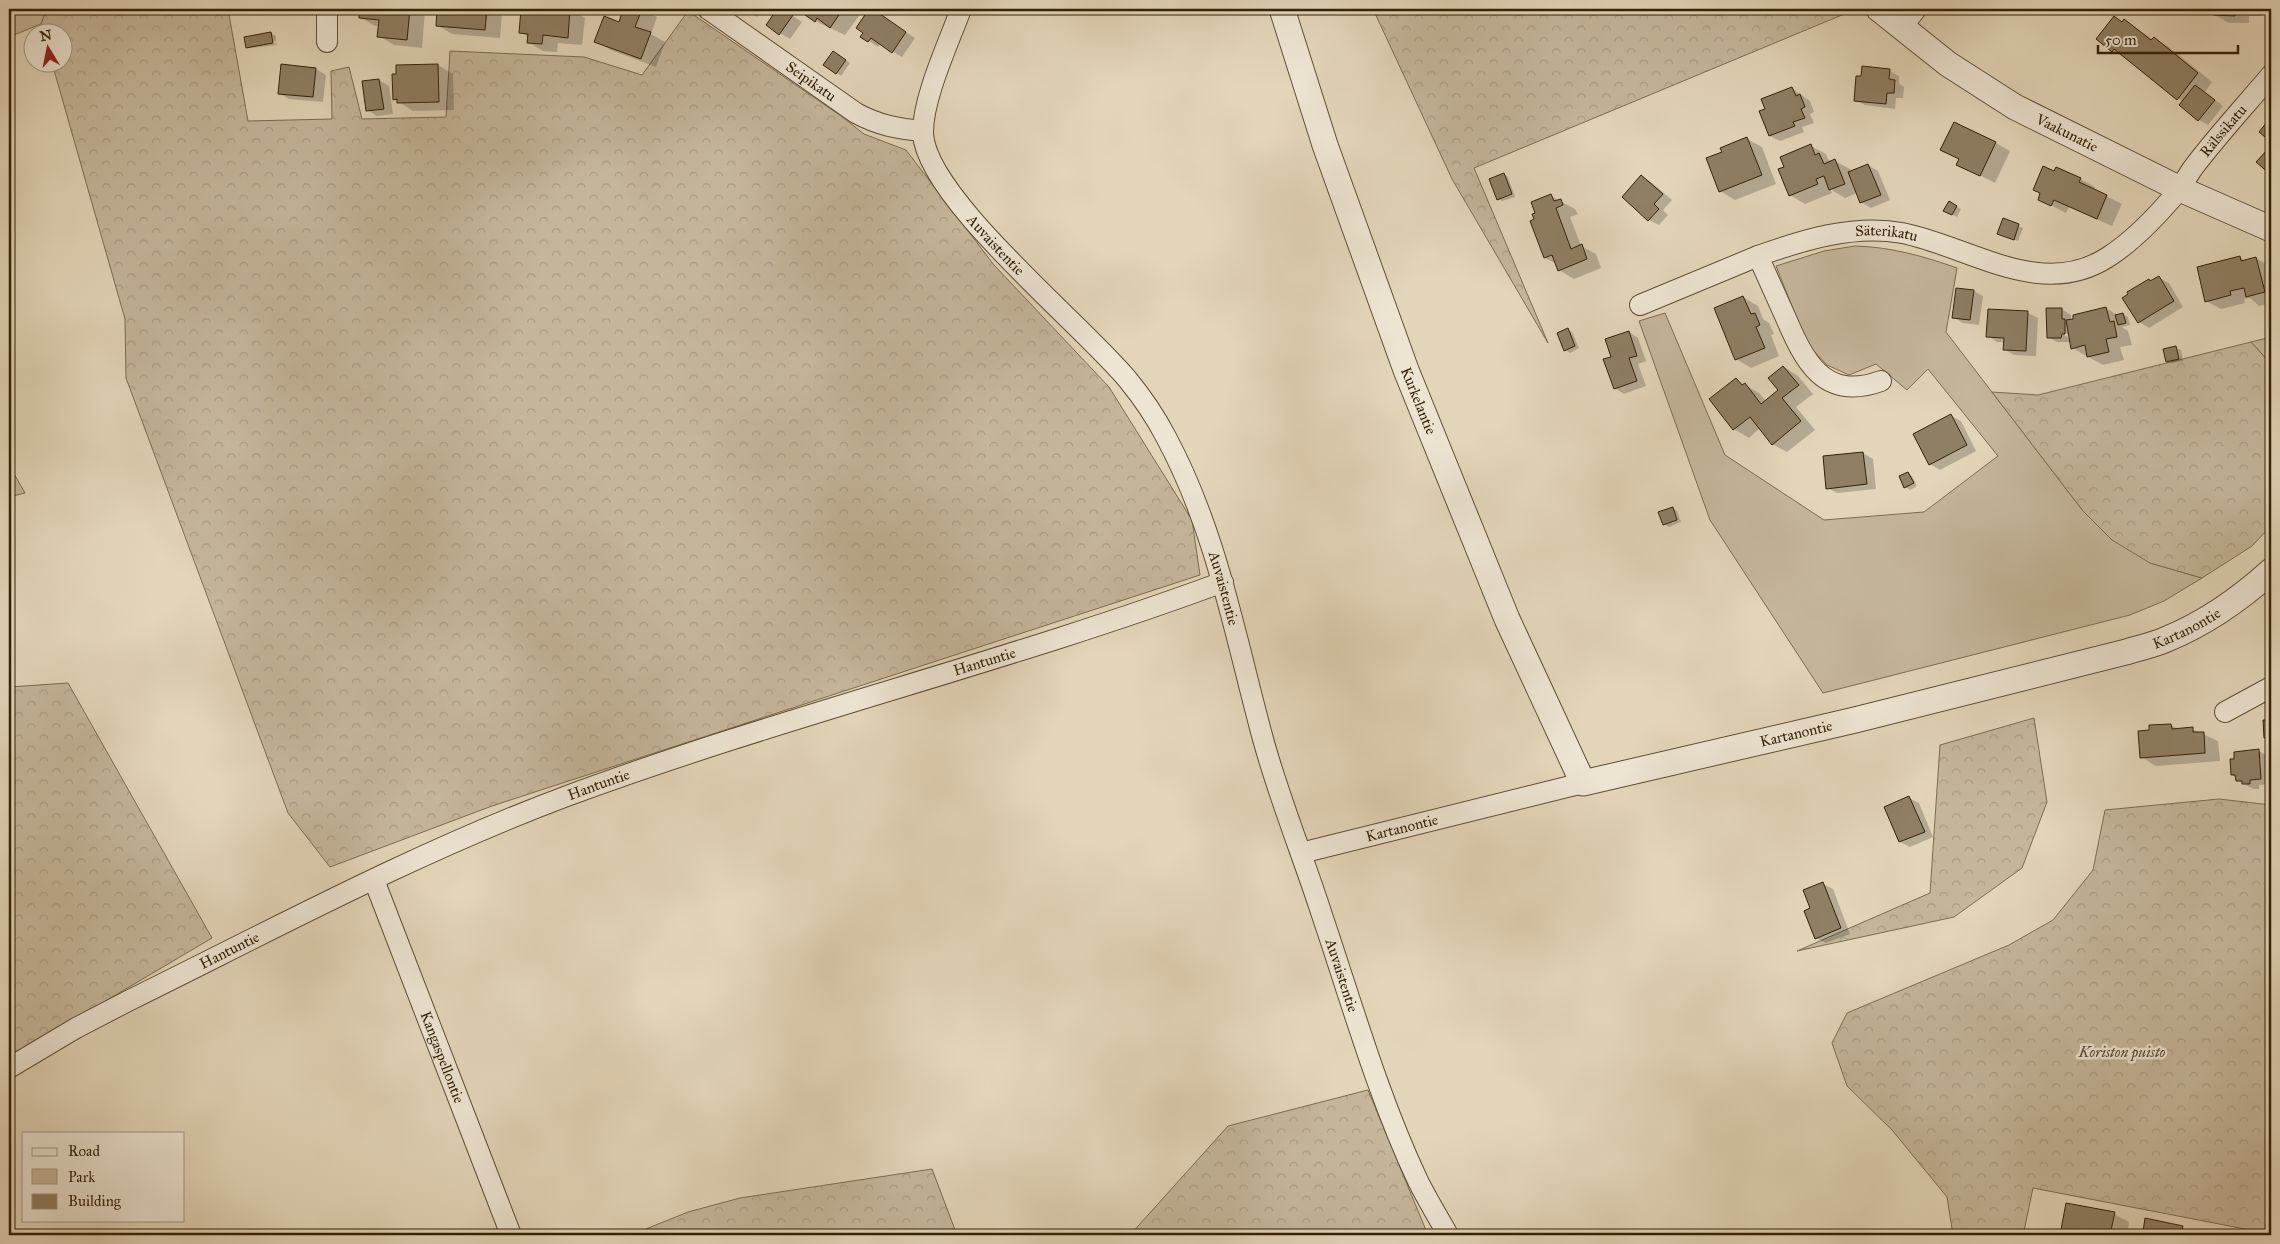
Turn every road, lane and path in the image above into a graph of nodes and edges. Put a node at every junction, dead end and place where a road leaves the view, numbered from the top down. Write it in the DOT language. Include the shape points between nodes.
graph roads {
  1 [pos="327,9"];
  2 [pos="708,9"];
  3 [pos="961,9"];
  4 [pos="1282,9"];
  5 [pos="1879,9"];
  6 [pos="1909,18"];
  7 [pos="327,42"];
  8 [pos="2271,76"];
  9 [pos="923,131"];
  10 [pos="2180,189"];
  11 [pos="2271,229"];
  12 [pos="1758,256"];
  13 [pos="1640,305"];
  14 [pos="1881,381"];
  15 [pos="2271,571"];
  16 [pos="1223,582"];
  17 [pos="2271,687"];
  18 [pos="2225,712"];
  19 [pos="1583,782"];
  20 [pos="1302,853"];
  21 [pos="374,880"];
  22 [pos="9,1068"];
  23 [pos="511,1235"];
  24 [pos="1448,1235"];
  1 -- 7 [label="street"];
  2 -- 9 [label="street, Seipikatu" via="856,114 889,127"];
  3 -- 9 [label="street, Auvaistentie" via="928,102"];
  4 -- 19 [label="street, Kurkelantie" via="1325,146 1406,370 1507,619"];
  5 -- 6 [label="street, Vaakunatie"];
  6 -- 10 [label="street, Vaakunatie" via="1948,64 2015,107"];
  8 -- 10 [label="street, Rälssikatu" via="2193,168"];
  9 -- 16 [label="street, Auvaistentie" via="929,158 949,191 985,233 1129,380 1165,434 1194,494"];
  10 -- 11 [label="street, Vaakunatie"];
  10 -- 12 [label="street, Säterikatu" via="2146,226 2107,258 2071,272 2051,274 2007,268 1932,241 1901,233 1871,231 1812,239"];
  12 -- 13 [label="street, Säterikatu"];
  12 -- 14 [label="street" via="1798,346 1817,373 1846,386 1864,387"];
  15 -- 19 [label="street, Kartanontie" via="2246,594 2167,640 1845,722"];
  16 -- 20 [label="street, Auvaistentie" via="1263,740"];
  16 -- 21 [label="street, Hantuntie" via="1103,624 669,760 477,830"];
  17 -- 18 [label="street"];
  19 -- 20 [label="street, Kartanontie"];
  20 -- 24 [label="street, Auvaistentie" via="1379,1086 1419,1182"];
  21 -- 22 [label="street, Hantuntie" via="99,1016"];
  21 -- 23 [label="street, Kangaspellontie"];
}
